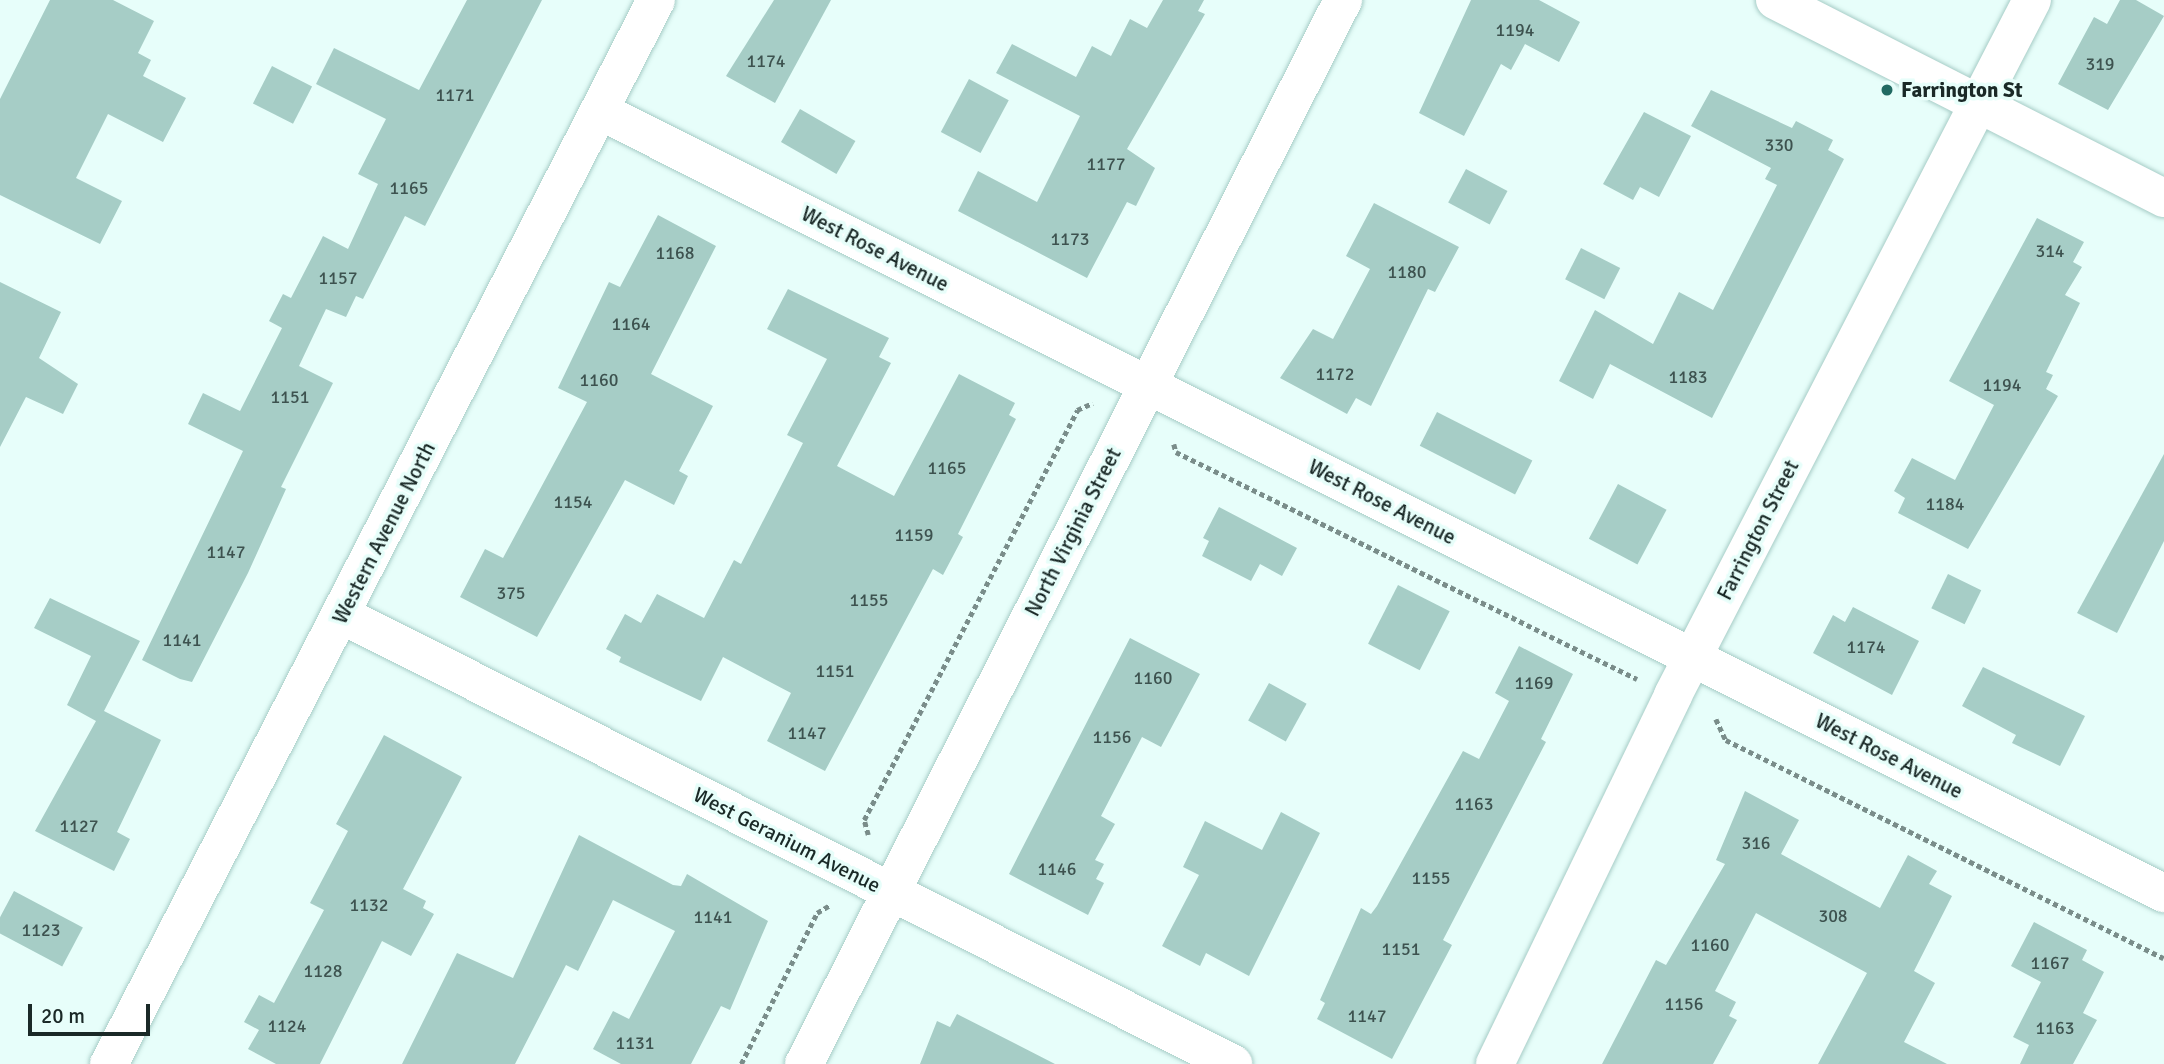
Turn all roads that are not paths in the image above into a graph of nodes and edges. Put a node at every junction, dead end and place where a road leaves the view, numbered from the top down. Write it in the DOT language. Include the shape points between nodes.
graph roads {
  1 [pos="656,0"];
  2 [pos="1343,0"];
  3 [pos="1775,0"];
  4 [pos="2032,0"];
  5 [pos="1978,104"];
  6 [pos="600,111"];
  7 [pos="2164,198"];
  8 [pos="1147,384"];
  9 [pos="342,615"];
  10 [pos="1692,658"];
  11 [pos="892,892"];
  12 [pos="2164,893"];
  13 [pos="109,1064"];
  14 [pos="804,1064"];
  15 [pos="1233,1064"];
  16 [pos="1495,1064"];
  1 -- 6 [label="street, Western Avenue North"];
  2 -- 8 [label="street, North Virginia Street"];
  3 -- 5 [label="street"];
  4 -- 5 [label="street, Farrington Street"];
  5 -- 7 [label="street"];
  5 -- 10 [label="street, Farrington Street"];
  6 -- 8 [label="street, West Rose Avenue"];
  6 -- 9 [label="street, Western Avenue North"];
  8 -- 10 [label="street, West Rose Avenue"];
  8 -- 11 [label="street, North Virginia Street"];
  9 -- 11 [label="street, West Geranium Avenue"];
  9 -- 13 [label="street, Western Avenue North"];
  10 -- 12 [label="street, West Rose Avenue"];
  10 -- 16 [label="street, Farrington Street"];
  11 -- 14 [label="street, North Virginia Street"];
  11 -- 15 [label="street, West Geranium Avenue"];
}
